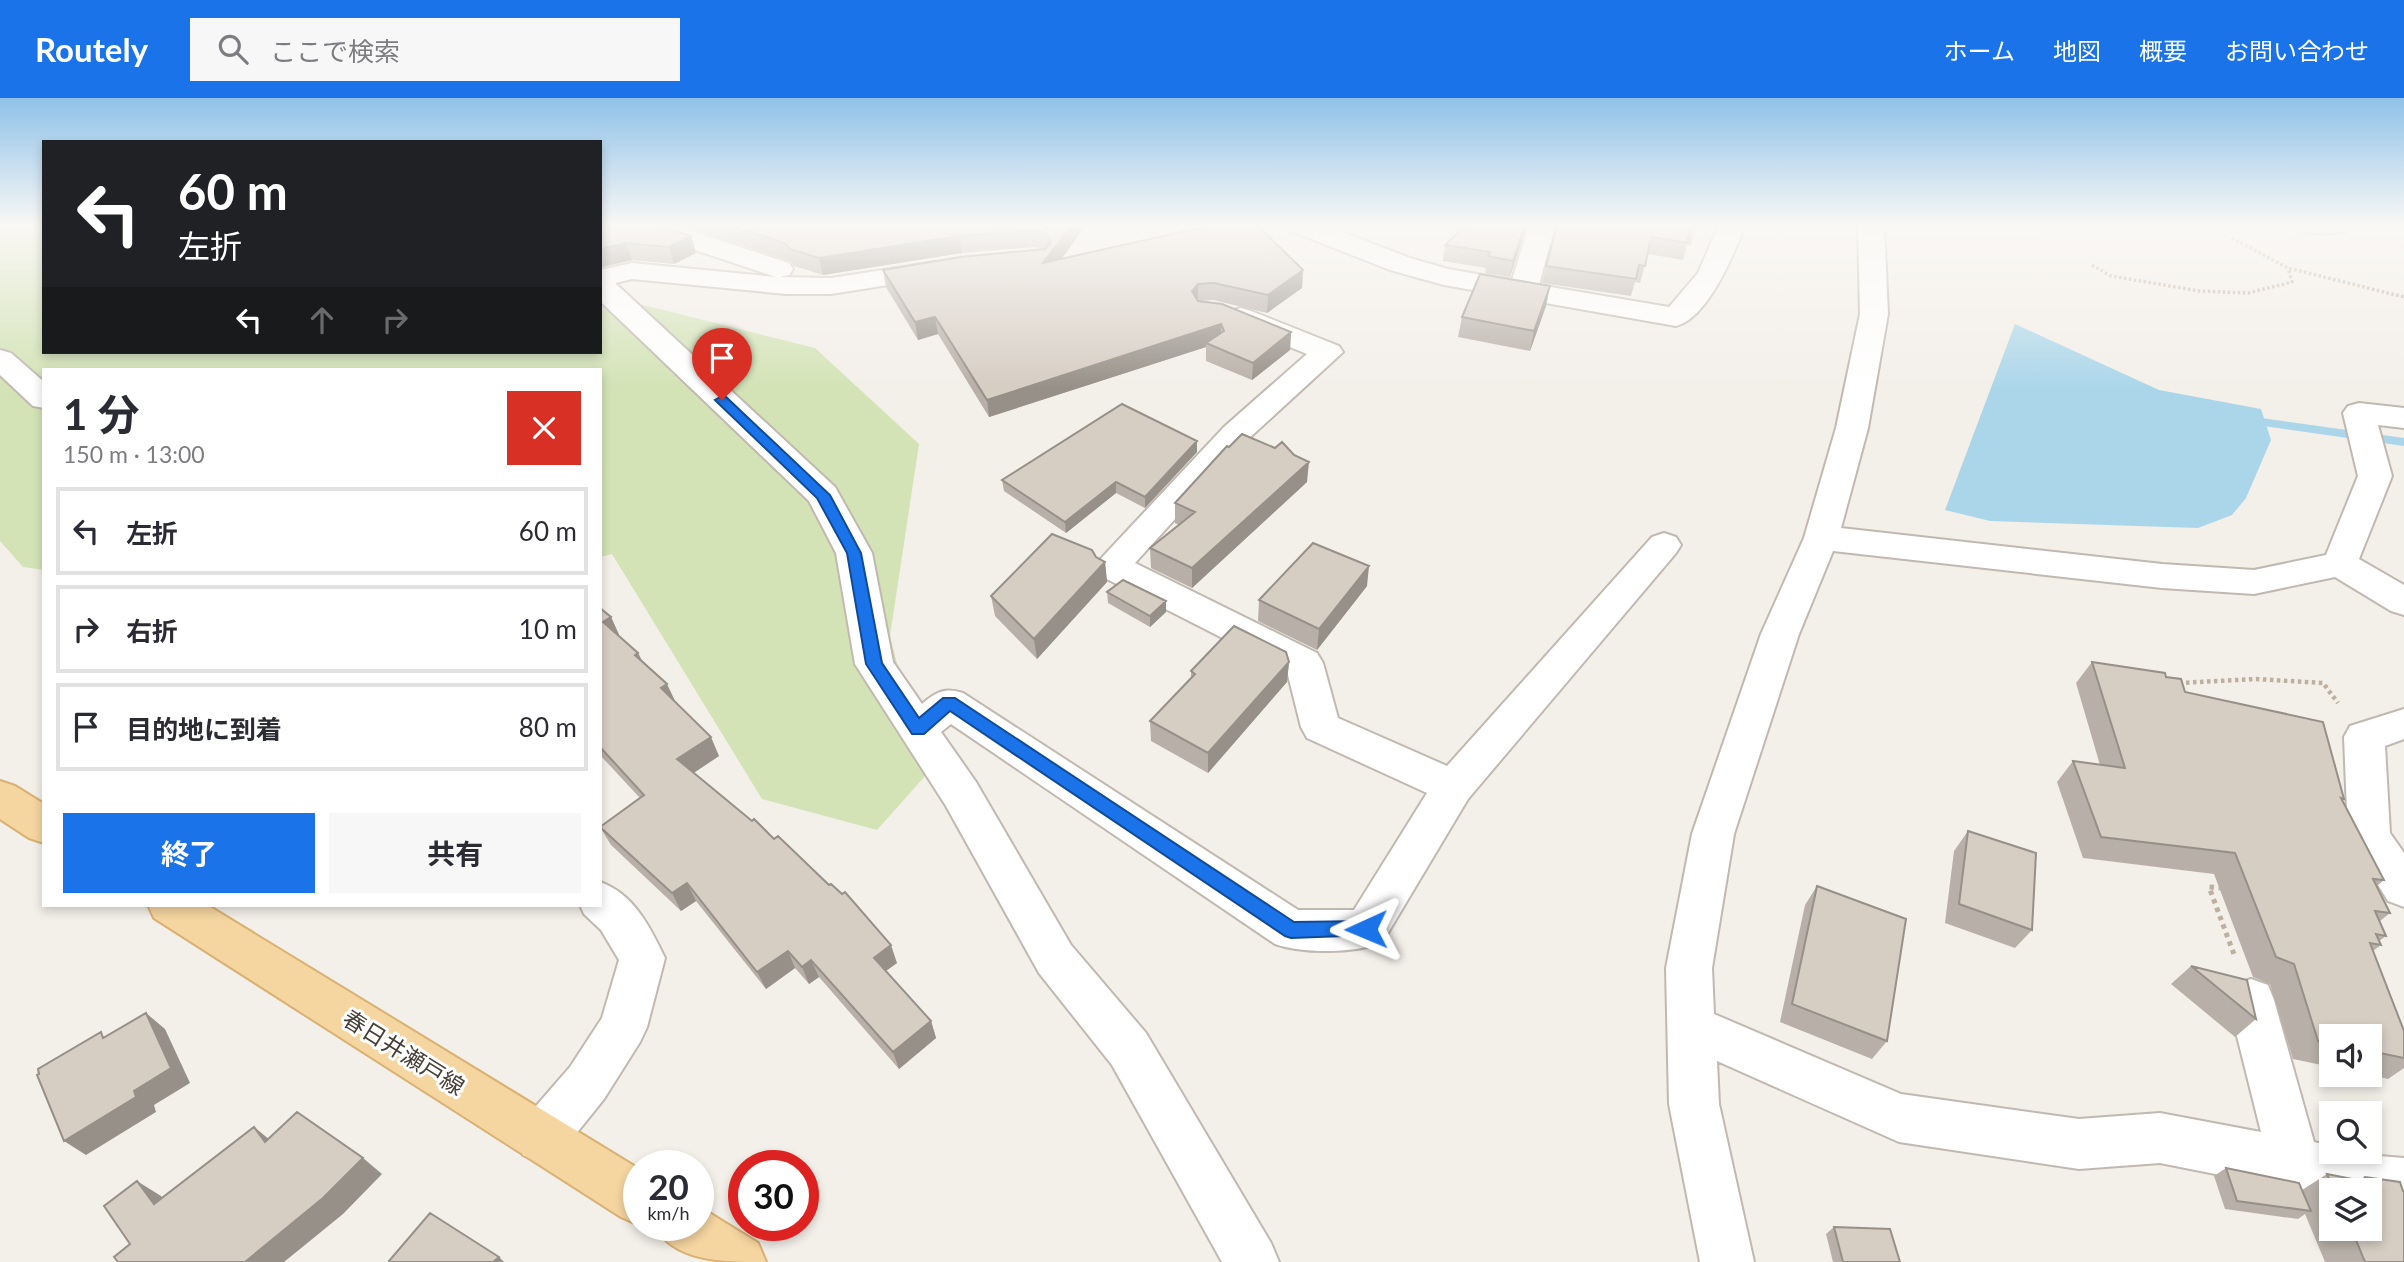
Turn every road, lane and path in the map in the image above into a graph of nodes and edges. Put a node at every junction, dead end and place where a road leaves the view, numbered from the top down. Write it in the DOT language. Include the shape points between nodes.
graph roads {
  1 [pos="717,279"];
  2 [pos="811,279"];
  3 [pos="878,279"];
  4 [pos="1458,279"];
  5 [pos="1526,279"];
  6 [pos="1707,279"];
  7 [pos="1873,279"];
  8 [pos="2130,279"];
  9 [pos="2291,279"];
  10 [pos="2333,279"];
  11 [pos="831,286"];
  12 [pos="602,287"];
  13 [pos="1523,290"];
  14 [pos="2404,297"];
  15 [pos="1208,310"];
  16 [pos="0,359"];
  17 [pos="42,397"];
  18 [pos="2404,418"];
  19 [pos="1821,538"];
  20 [pos="1664,545"];
  21 [pos="2340,564"];
  22 [pos="2404,602"];
  23 [pos="2179,683"];
  24 [pos="2404,724"];
  25 [pos="918,729"];
  26 [pos="2364,737"];
  27 [pos="1452,787"];
  28 [pos="0,798"];
  29 [pos="42,825"];
  30 [pos="2404,888"];
  31 [pos="2237,890"];
  32 [pos="602,903"];
  33 [pos="173,907"];
  34 [pos="2251,1000"];
  35 [pos="1691,1027"];
  36 [pos="541,1138"];
  37 [pos="2294,1163"];
  38 [pos="2404,1184"];
  39 [pos="623,1189"];
  40 [pos="706,1241"];
  41 [pos="739,1262"];
  42 [pos="1252,1262"];
  43 [pos="1727,1262"];
  1 -- 11 [label="street"];
  2 -- 11 [label="street"];
  3 -- 11 [label="street"];
  4 -- 13 [label="street"];
  5 -- 13 [label="street"];
  6 -- 13 [label="street" via="1676,317"];
  7 -- 19 [label="street" via="1874,314 1852,428"];
  8 -- 9 [label="path" via="2199,291 2248,293"];
  10 -- 14 [label="path"];
  12 -- 25 [label="street" via="823,495 854,553 874,664"];
  15 -- 27 [label="street" via="1227,311 1328,352 1235,434 1112,566 1304,663 1321,727"];
  16 -- 17 [label="street"];
  18 -- 21 [label="street" via="2359,413 2375,477"];
  19 -- 21 [label="street" via="2254,582"];
  19 -- 35 [label="street" via="1780,634 1713,834 1689,968"];
  20 -- 27 [label="street"];
  21 -- 22 [label="street"];
  23 -- 26 [label="path" via="2256,679 2323,683"];
  24 -- 26 [label="street"];
  25 -- 27 [label="street" via="949,703 1291,930 1366,929"];
  25 -- 42 [label="street" via="961,794 1055,959 1129,1049"];
  26 -- 30 [label="street" via="2369,837"];
  28 -- 29 [label="main road"];
  31 -- 34 [label="path" via="2209,887"];
  32 -- 36 [label="street" via="617,916 642,958 623,1027 587,1083"];
  33 -- 36 [label="main road, 春日井瀬戸線"];
  34 -- 37 [label="street"];
  35 -- 37 [label="street" via="1899,1118 2079,1144 2160,1138"];
  35 -- 43 [label="street" via="1694,1104"];
  36 -- 39 [label="main road, 春日井瀬戸線"];
  37 -- 38 [label="street" via="2374,1182"];
  40 -- 41 [label="main road"];
}
